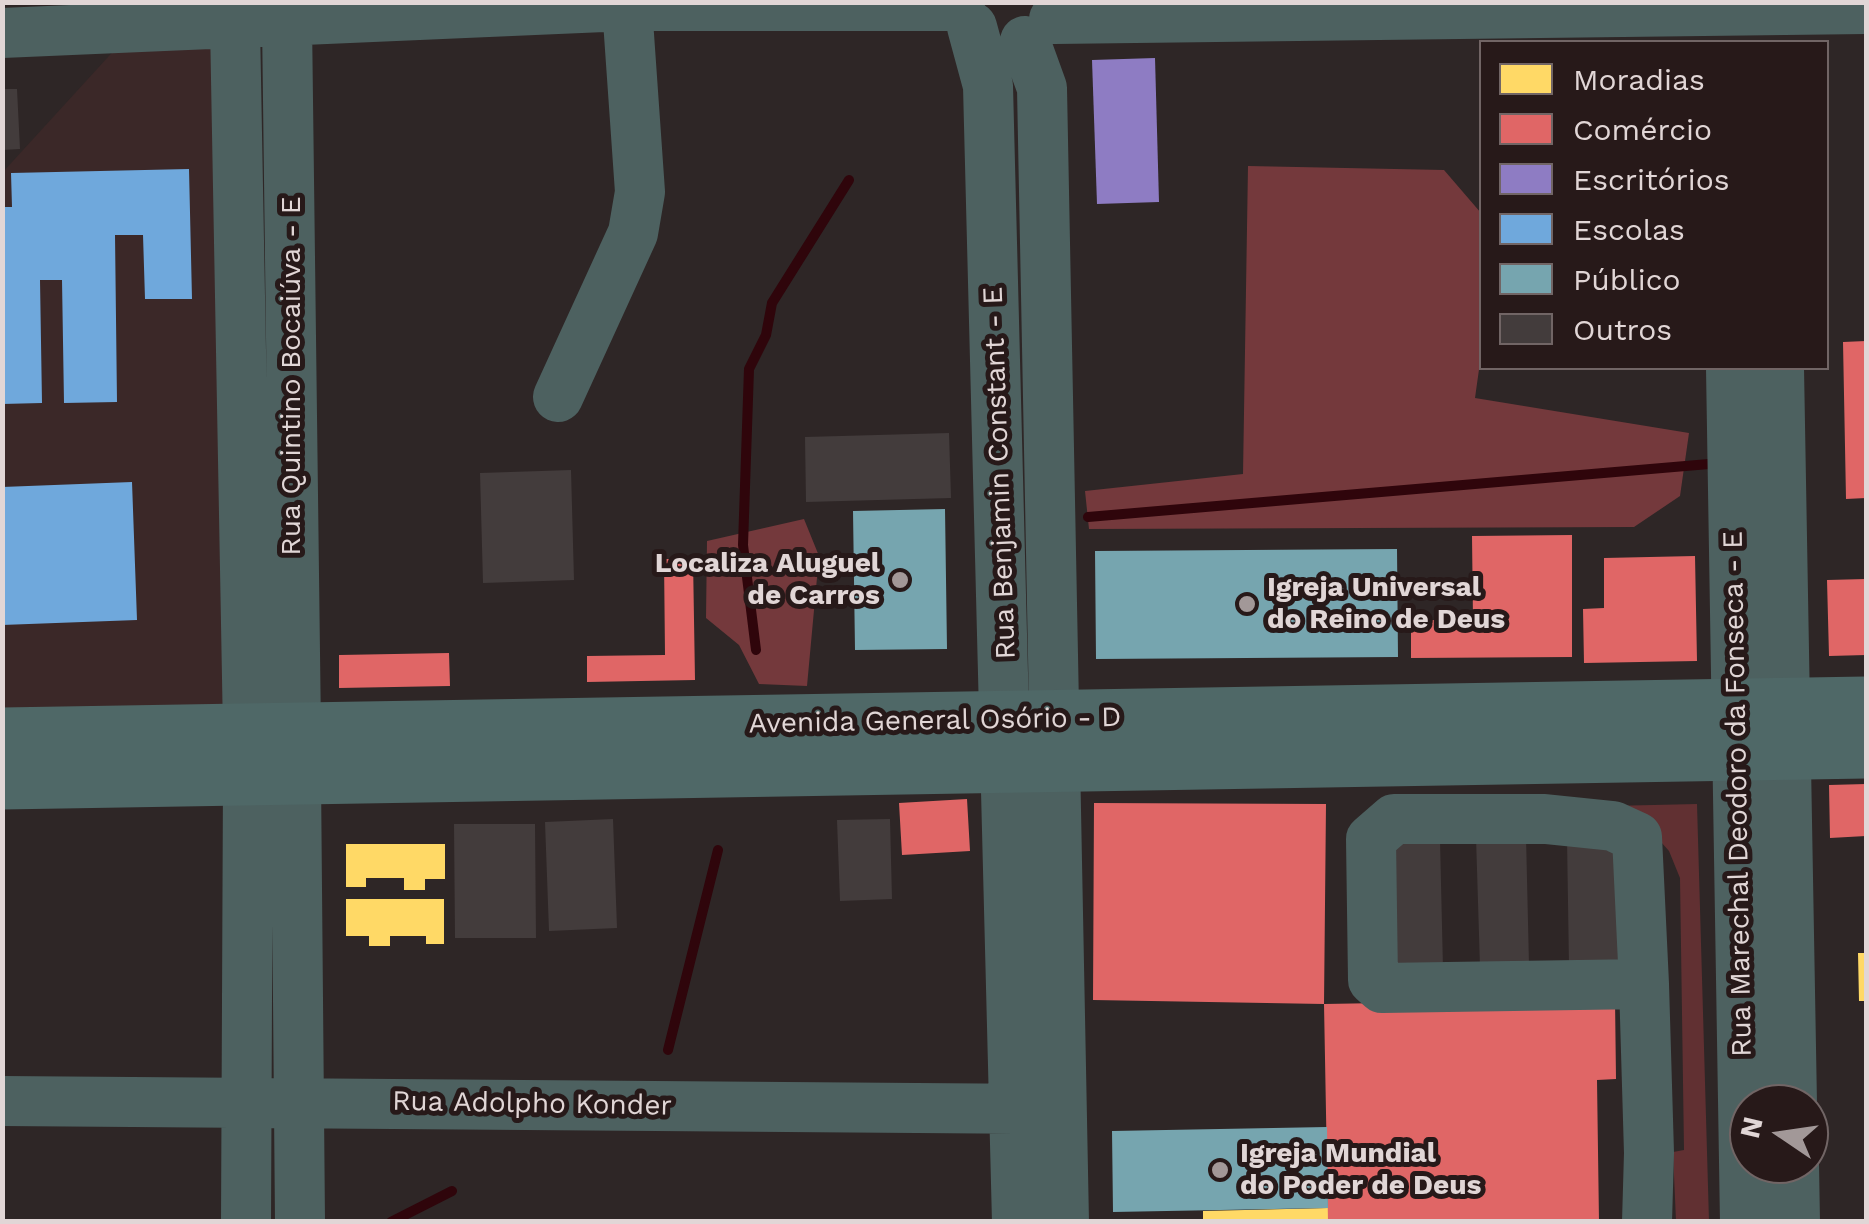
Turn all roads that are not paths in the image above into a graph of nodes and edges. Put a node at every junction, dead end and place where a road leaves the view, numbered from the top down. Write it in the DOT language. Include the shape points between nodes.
graph roads {
  1 [pos="627,6"];
  2 [pos="1866,9"];
  3 [pos="964,12"];
  4 [pos="1749,19"];
  5 [pos="287,20"];
  6 [pos="1047,21"];
  7 [pos="235,24"];
  8 [pos="2,33"];
  9 [pos="1731,370"];
  10 [pos="1778,370"];
  11 [pos="558,397"];
  12 [pos="293,466"];
  13 [pos="242,468"];
  14 [pos="1866,704"];
  15 [pos="1761,729"];
  16 [pos="2,735"];
  17 [pos="1031,744"];
  18 [pos="1866,751"];
  19 [pos="272,755"];
  20 [pos="1448,758"];
  21 [pos="2,782"];
  22 [pos="1452,822"];
  23 [pos="1644,984"];
  24 [pos="1747,1084"];
  25 [pos="1790,1084"];
  26 [pos="2,1101"];
  27 [pos="246,1101"];
  28 [pos="299,1102"];
  29 [pos="1039,1108"];
  30 [pos="1745,1184"];
  31 [pos="1794,1184"];
  32 [pos="246,1222"];
  33 [pos="300,1222"];
  34 [pos="1017,1222"];
  35 [pos="1064,1222"];
  36 [pos="1648,1222"];
  37 [pos="1745,1222"];
  38 [pos="1794,1222"];
  1 -- 3 [label="street"];
  1 -- 5 [label="street"];
  1 -- 11 [label="street" via="640,192 635,220"];
  2 -- 4 [label="street"];
  3 -- 6 [label="street" via="988,38"];
  3 -- 17 [label="street, Rua Benjamin Constant - E" via="988,86"];
  4 -- 6 [label="street"];
  5 -- 7 [label="street"];
  5 -- 12 [label="street, Rua Quintino Bocaiúva - E"];
  6 -- 17 [label="street, Rua Benjamin Constant - E"];
  7 -- 8 [label="street"];
  7 -- 13 [label="street, Rua Quintino Bocaiúva - E"];
  9 -- 15 [label="street, Rua Marechal Deodoro da Fonseca - E"];
  10 -- 15 [label="street, Rua Marechal Deodoro da Fonseca - E"];
  12 -- 13 [label="street"];
  12 -- 19 [label="street, Rua Quintino Bocaiúva - E"];
  13 -- 19 [label="street, Rua Quintino Bocaiúva - E"];
  14 -- 15 [label="main road, Avenida General Osório - D"];
  15 -- 17 [label="main road, Avenida General Osório - D"];
  15 -- 18 [label="main road, Avenida General Osório - D"];
  15 -- 20 [label="main road, Avenida General Osório - D"];
  15 -- 24 [label="street, Rua Marechal Deodoro da Fonseca - E"];
  15 -- 25 [label="street, Rua Marechal Deodoro da Fonseca - E"];
  16 -- 19 [label="main road, Avenida General Osório - D"];
  17 -- 19 [label="main road, Avenida General Osório - D"];
  17 -- 20 [label="main road, Avenida General Osório - D"];
  17 -- 29 [label="street, Rua Benjamin Constant - E"];
  19 -- 21 [label="main road, Avenida General Osório - D"];
  19 -- 27 [label="street, Rua Quintino Bocaiúva - E"];
  19 -- 28 [label="street, Rua Quintino Bocaiúva - E"];
  20 -- 22 [label="street"];
  22 -- 23 [label="street" via="1544,819 1612,826 1637,837"];
  22 -- 23 [label="street" via="1394,819 1371,840 1373,980 1382,988 1456,994"];
  23 -- 36 [label="street"];
  26 -- 27 [label="street, Rua Adolpho Konder"];
  27 -- 28 [label="street, Rua Adolpho Konder"];
  27 -- 32 [label="street, Rua Quintino Bocaiúva - E"];
  28 -- 29 [label="street, Rua Adolpho Konder"];
  28 -- 33 [label="street, Rua Quintino Bocaiúva - E"];
  29 -- 34 [label="street, Rua Benjamin Constant - E"];
  29 -- 35 [label="street, Rua Benjamin Constant - E"];
  30 -- 37 [label="street, Rua Marechal Deodoro da Fonseca - E"];
  31 -- 38 [label="street"];
}
